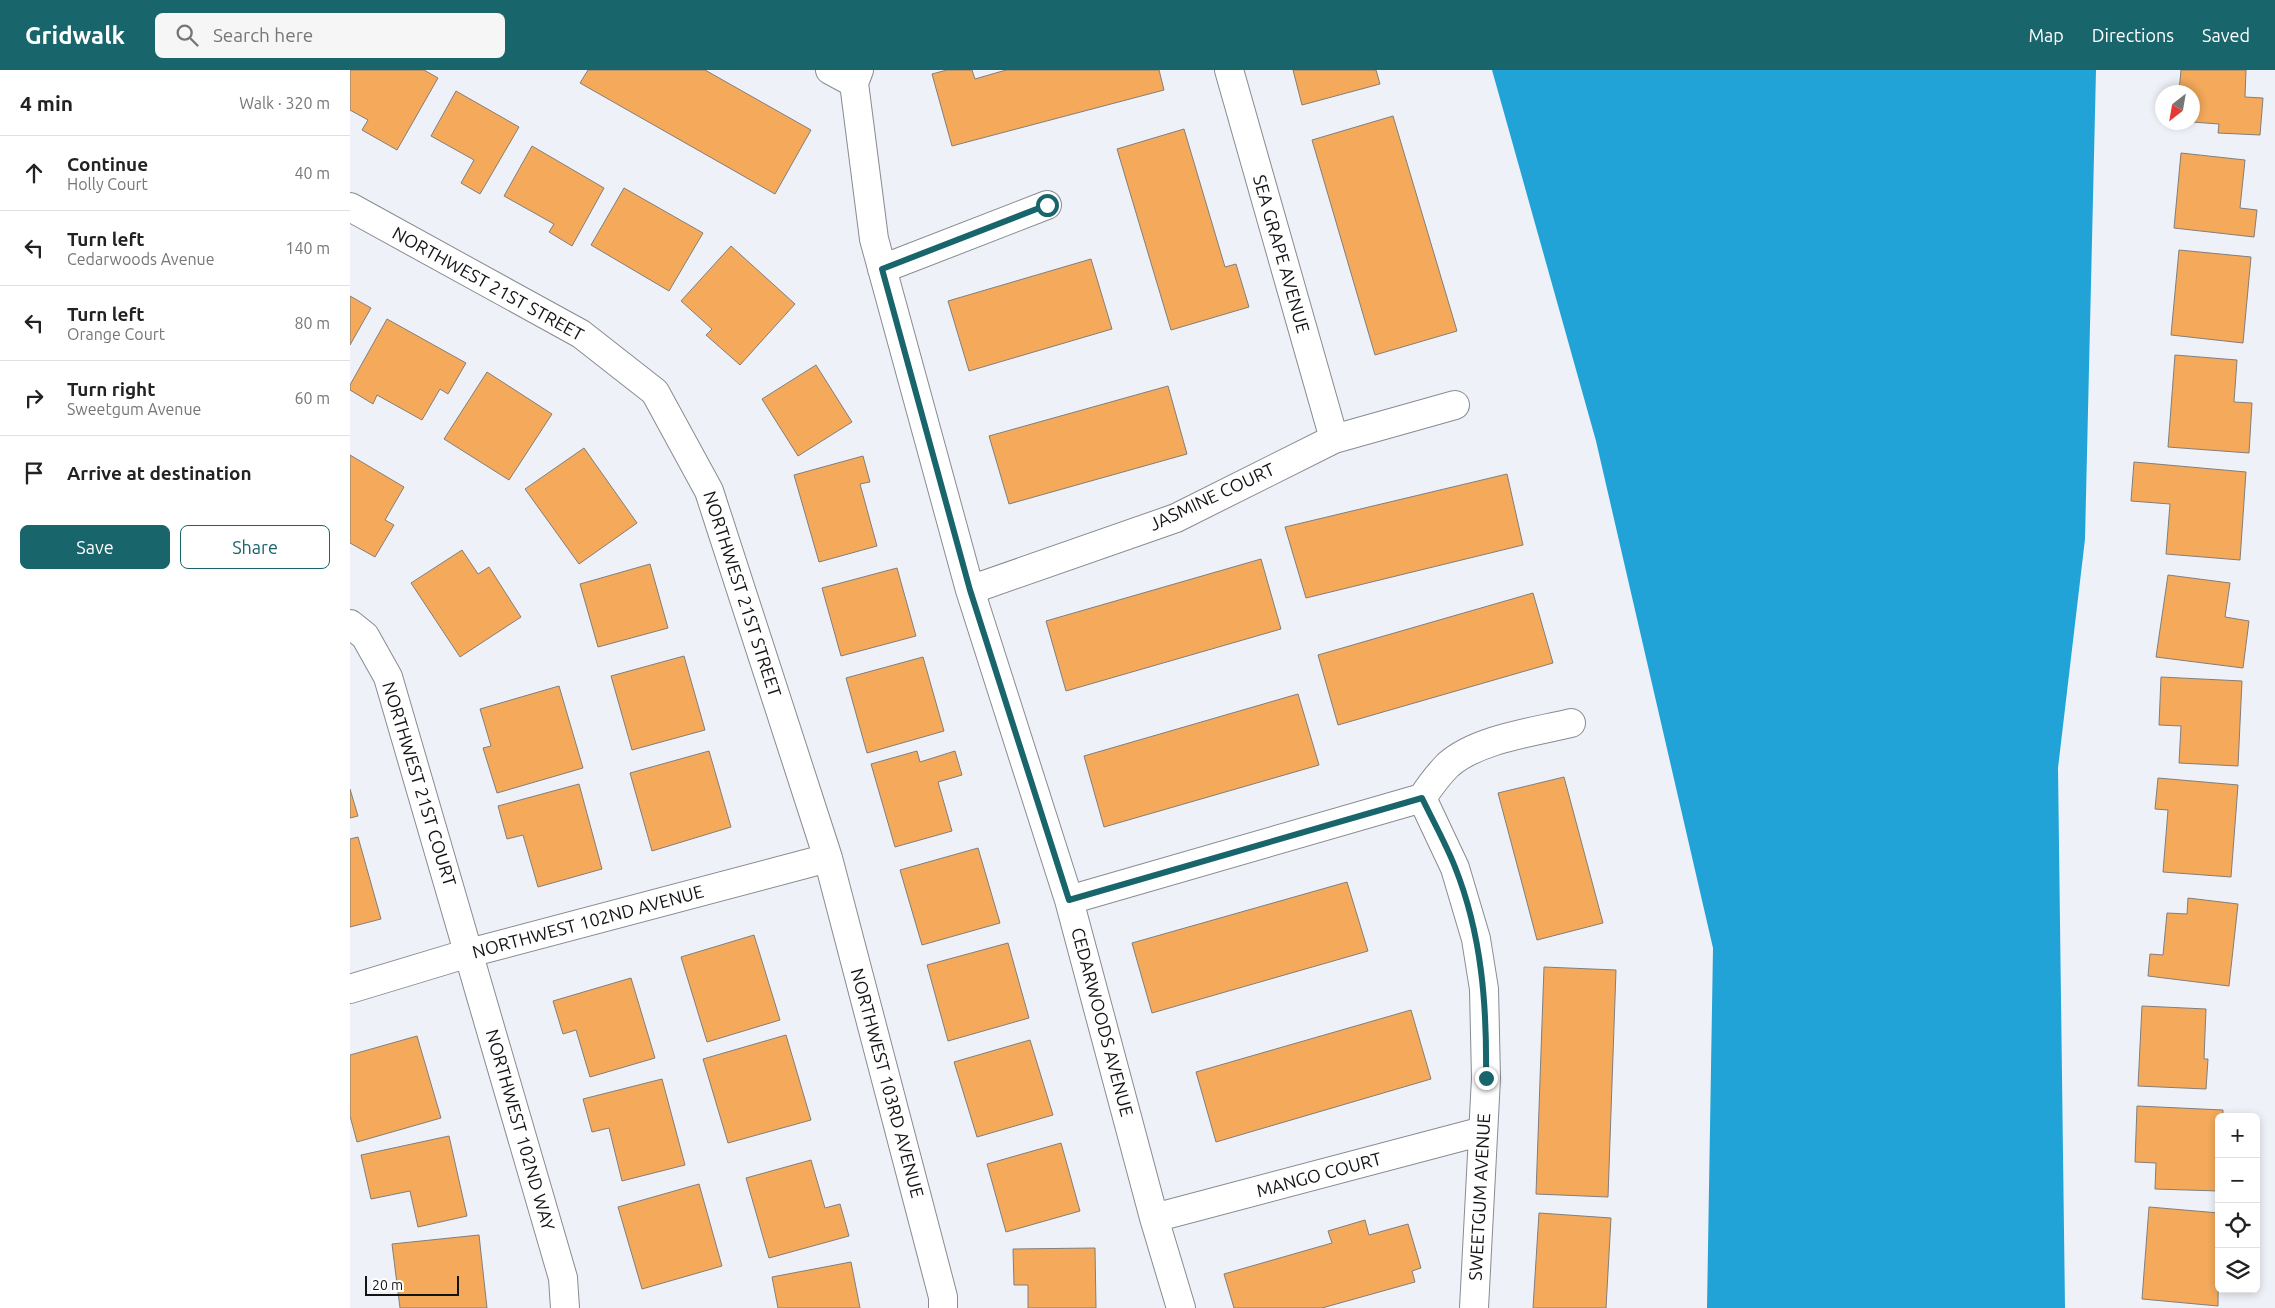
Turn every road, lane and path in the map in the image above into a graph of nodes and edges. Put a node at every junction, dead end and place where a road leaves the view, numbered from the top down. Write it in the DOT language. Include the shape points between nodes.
graph roads {
  1 [pos="830,70"];
  2 [pos="1229,70"];
  3 [pos="857,77"];
  4 [pos="1047,205"];
  5 [pos="350,207"];
  6 [pos="882,269"];
  7 [pos="1454,405"];
  8 [pos="1334,439"];
  9 [pos="970,590"];
  10 [pos="350,624"];
  11 [pos="1571,723"];
  12 [pos="1422,798"];
  13 [pos="828,858"];
  14 [pos="1069,900"];
  15 [pos="469,953"];
  16 [pos="350,989"];
  17 [pos="1483,1131"];
  18 [pos="1154,1218"];
  19 [pos="566,1308"];
  20 [pos="943,1308"];
  21 [pos="1181,1308"];
  22 [pos="1474,1308"];
  1 -- 3 [label="street"];
  2 -- 8 [label="street, SEA GRAPE AVENUE"];
  3 -- 6 [label="street, CEDARWOODS AVENUE" via="874,239"];
  4 -- 6 [label="street"];
  5 -- 13 [label="street, NORTHWEST 21ST STREET" via="581,334 655,392 709,491"];
  6 -- 9 [label="street, CEDARWOODS AVENUE"];
  7 -- 8 [label="street, JASMINE COURT"];
  8 -- 9 [label="street, JASMINE COURT" via="1176,518"];
  9 -- 14 [label="street, CEDARWOODS AVENUE"];
  10 -- 15 [label="street, NORTHWEST 21ST COURT" via="365,636 388,677"];
  11 -- 12 [label="street" via="1467,752 1450,764"];
  12 -- 14 [label="street"];
  12 -- 17 [label="street, SWEETGUM AVENUE" via="1456,868 1476,939 1484,989 1486,1035"];
  13 -- 15 [label="street, NORTHWEST 102ND AVENUE"];
  13 -- 20 [label="street, NORTHWEST 103RD AVENUE" via="943,1297"];
  14 -- 18 [label="street, CEDARWOODS AVENUE"];
  15 -- 16 [label="street, NORTHWEST 102ND AVENUE"];
  15 -- 19 [label="street, NORTHWEST 102ND WAY" via="563,1278"];
  17 -- 18 [label="street, MANGO COURT"];
  17 -- 22 [label="street, SWEETGUM AVENUE"];
  18 -- 21 [label="street, CEDARWOODS AVENUE"];
}
